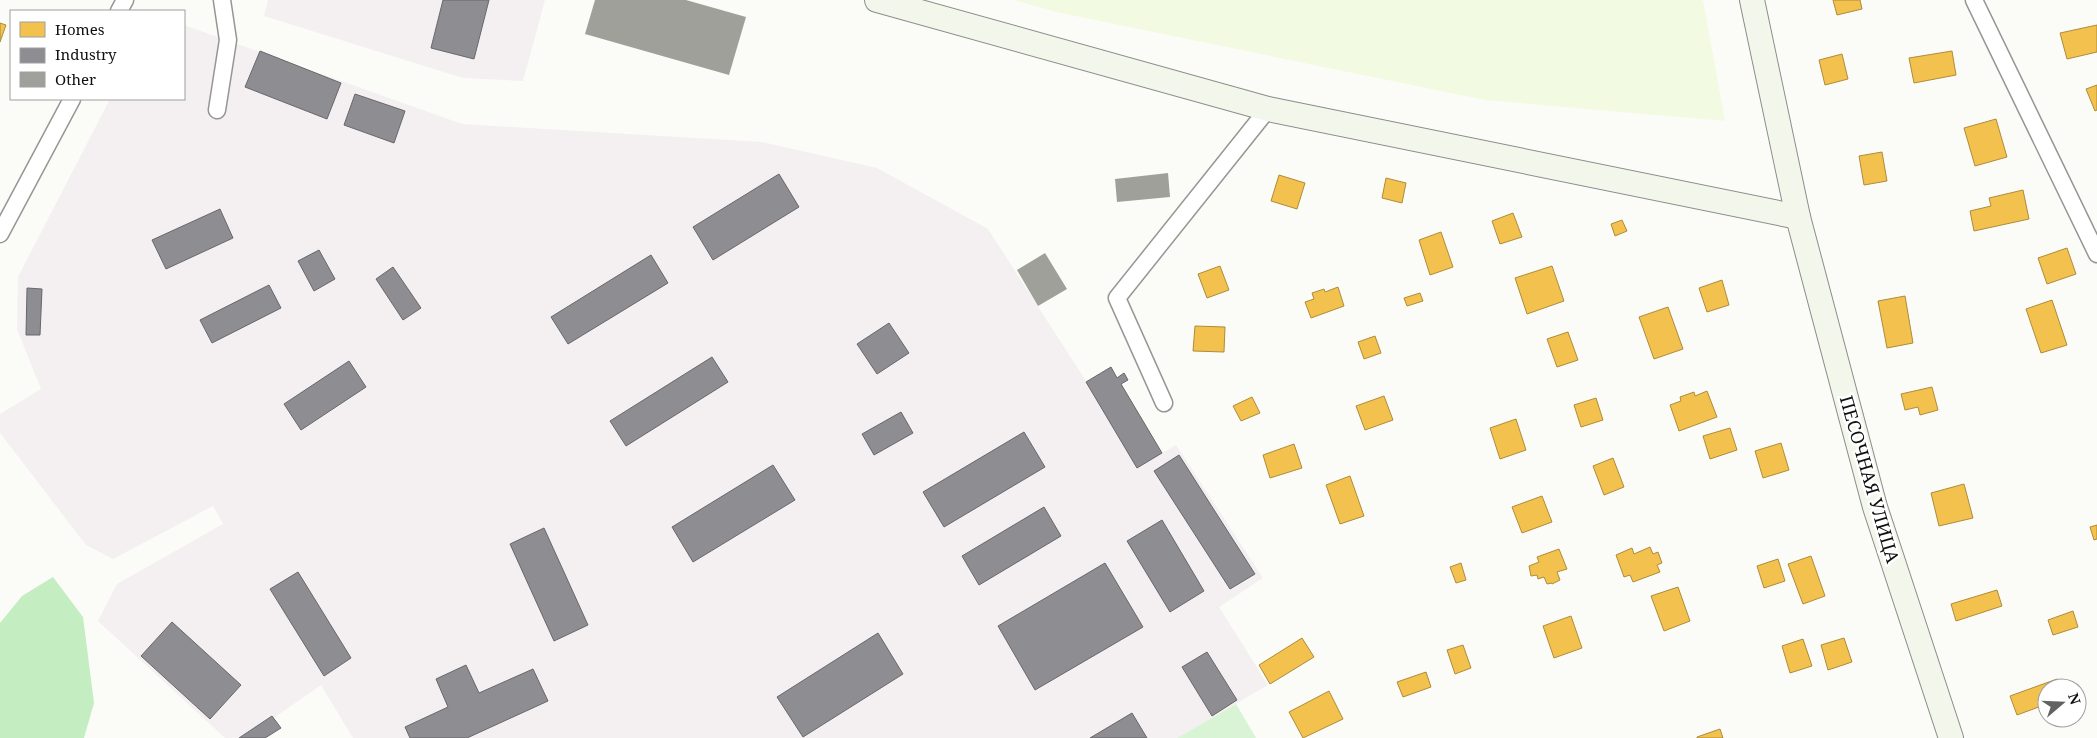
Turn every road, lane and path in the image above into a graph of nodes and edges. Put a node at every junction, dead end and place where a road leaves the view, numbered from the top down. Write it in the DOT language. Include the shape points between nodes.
graph roads {
  1 [pos="222,0"];
  2 [pos="877,0"];
  3 [pos="1752,0"];
  4 [pos="1974,0"];
  5 [pos="71,100"];
  6 [pos="1268,109"];
  7 [pos="217,110"];
  8 [pos="1798,217"];
  9 [pos="0,234"];
  10 [pos="2097,254"];
  11 [pos="1164,403"];
  12 [pos="1951,738"];
  1 -- 7 [label="street" via="228,40"];
  2 -- 6 [label="street"];
  3 -- 8 [label="street, ПЕСОЧНАЯ УЛИЦА"];
  4 -- 10 [label="street"];
  5 -- 9 [label="street"];
  6 -- 8 [label="street"];
  6 -- 11 [label="street" via="1117,298"];
  8 -- 12 [label="street, ПЕСОЧНАЯ УЛИЦА" via="1876,508"];
}
